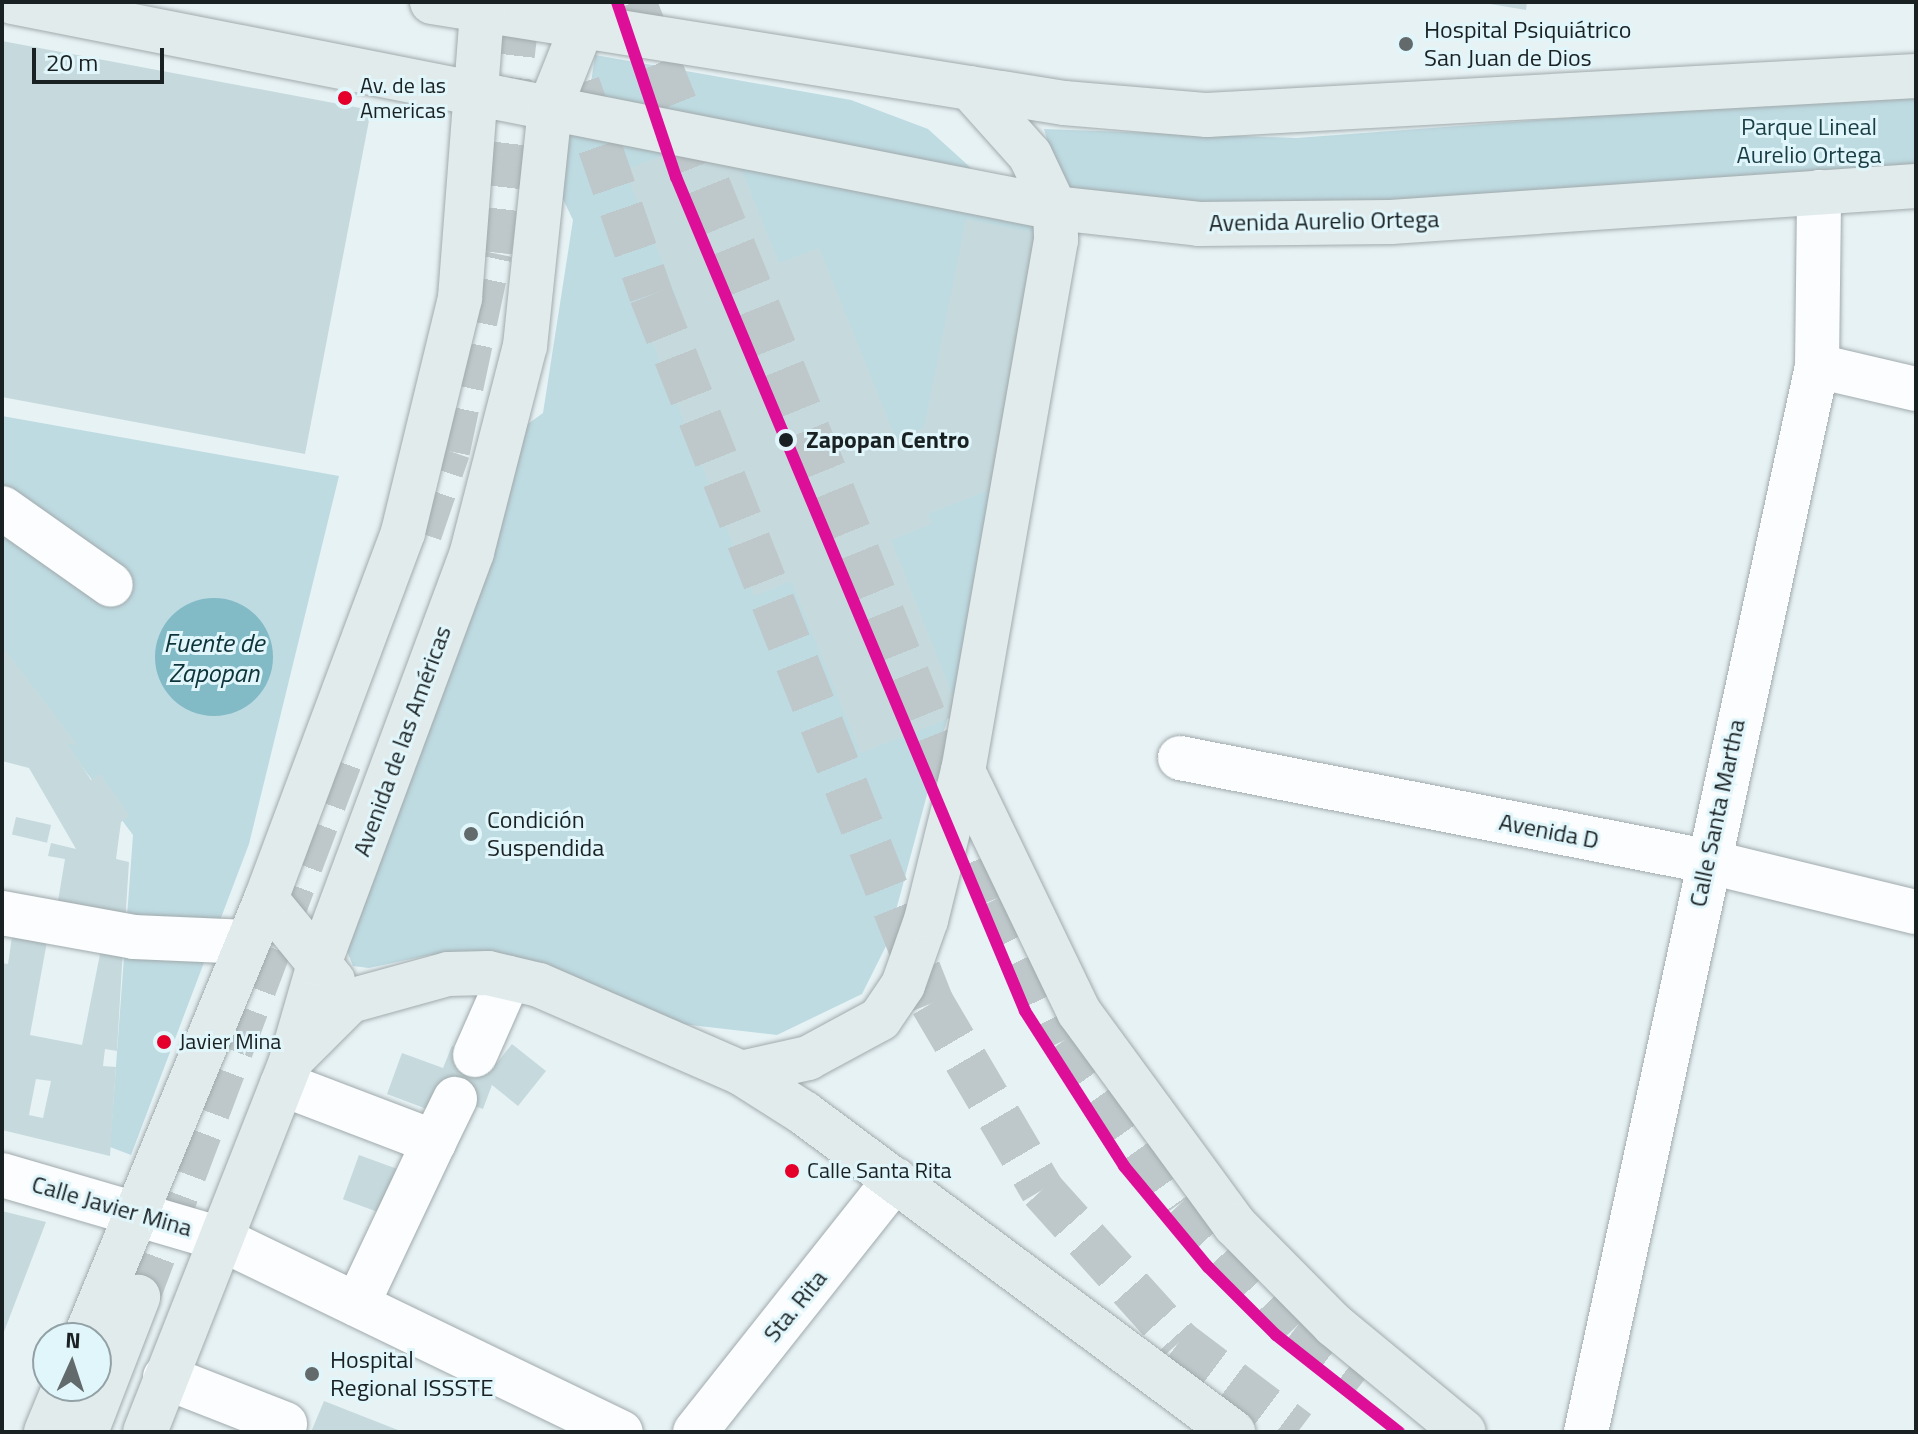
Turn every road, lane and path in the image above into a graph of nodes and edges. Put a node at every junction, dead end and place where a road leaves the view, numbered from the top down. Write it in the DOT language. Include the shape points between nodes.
graph roads {
  1 [pos="12,2"];
  2 [pos="432,2"];
  3 [pos="484,7"];
  4 [pos="585,16"];
  5 [pos="1916,76"];
  6 [pos="970,88"];
  7 [pos="481,93"];
  8 [pos="550,107"];
  9 [pos="1916,186"];
  10 [pos="1819,192"];
  11 [pos="1055,208"];
  12 [pos="1817,366"];
  13 [pos="1916,389"];
  14 [pos="2,508"];
  15 [pos="111,585"];
  16 [pos="1180,758"];
  17 [pos="963,771"];
  18 [pos="1706,861"];
  19 [pos="266,899"];
  20 [pos="1916,912"];
  21 [pos="2,913"];
  22 [pos="248,942"];
  23 [pos="319,964"];
  24 [pos="509,978"];
  25 [pos="350,1001"];
  26 [pos="475,1055"];
  27 [pos="287,1073"];
  28 [pos="741,1073"];
  29 [pos="455,1099"];
  30 [pos="434,1142"];
  31 [pos="2,1175"];
  32 [pos="895,1180"];
  33 [pos="139,1210"];
  34 [pos="221,1239"];
  35 [pos="138,1297"];
  36 [pos="357,1305"];
  37 [pos="92,1322"];
  38 [pos="165,1377"];
  39 [pos="58,1402"];
  40 [pos="552,1417"];
  41 [pos="285,1424"];
  42 [pos="46,1432"];
  43 [pos="86,1432"];
  44 [pos="145,1432"];
  45 [pos="621,1432"];
  46 [pos="695,1432"];
  47 [pos="1233,1432"];
  48 [pos="1464,1432"];
  49 [pos="1586,1432"];
  1 -- 7 [label="main road, Avenida Aurelio Ortega"];
  2 -- 3 [label="main road"];
  3 -- 4 [label="main road"];
  3 -- 7 [label="main road"];
  4 -- 6 [label="main road"];
  4 -- 8 [label="main road, Avenida de las Américas"];
  5 -- 6 [label="main road" via="1264,117"];
  6 -- 11 [label="main road" via="1030,155"];
  7 -- 8 [label="main road, Avenida Aurelio Ortega"];
  7 -- 19 [label="main road" via="460,298 403,532"];
  8 -- 11 [label="main road, Avenida Aurelio Ortega"];
  8 -- 23 [label="main road, Avenida de las Américas" via="525,346 472,552"];
  9 -- 10 [label="main road, Avenida Aurelio Ortega"];
  10 -- 11 [label="main road, Avenida Aurelio Ortega" via="1284,226"];
  10 -- 12 [label="street, Calle Santa Martha"];
  11 -- 17 [label="main road" via="1056,240"];
  12 -- 13 [label="street"];
  12 -- 18 [label="street, Calle Santa Martha"];
  14 -- 15 [label="street"];
  16 -- 18 [label="street, Avenida D"];
  17 -- 28 [label="main road" via="926,920 903,985 880,1019 808,1058"];
  17 -- 48 [label="main road" via="1079,1012 1235,1225 1334,1325"];
  18 -- 20 [label="street, Avenida D"];
  18 -- 49 [label="street, Calle Santa Martha"];
  19 -- 22 [label="main road"];
  19 -- 23 [label="main road"];
  21 -- 22 [label="street" via="134,937"];
  22 -- 33 [label="main road"];
  23 -- 25 [label="main road"];
  23 -- 27 [label="main road, Avenida de las Américas"];
  24 -- 25 [label="main road" via="448,974"];
  24 -- 26 [label="street"];
  24 -- 28 [label="main road"];
  25 -- 27 [label="main road"];
  27 -- 30 [label="street"];
  27 -- 34 [label="main road, Avenida de las Américas"];
  28 -- 32 [label="main road"];
  29 -- 30 [label="street"];
  30 -- 36 [label="street"];
  31 -- 33 [label="street, Calle Javier Mina"];
  32 -- 46 [label="street, Sta. Rita"];
  32 -- 47 [label="main road"];
  33 -- 34 [label="street, Calle Javier Mina"];
  33 -- 37 [label="main road"];
  34 -- 36 [label="street, Calle Javier Mina"];
  34 -- 38 [label="main road, Avenida de las Américas"];
  35 -- 43 [label="main road"];
  36 -- 40 [label="street, Calle Javier Mina"];
  38 -- 41 [label="street"];
  38 -- 44 [label="main road, Avenida de las Américas"];
  39 -- 42 [label="main road"];
  40 -- 45 [label="street, Calle Javier Mina"];
}
